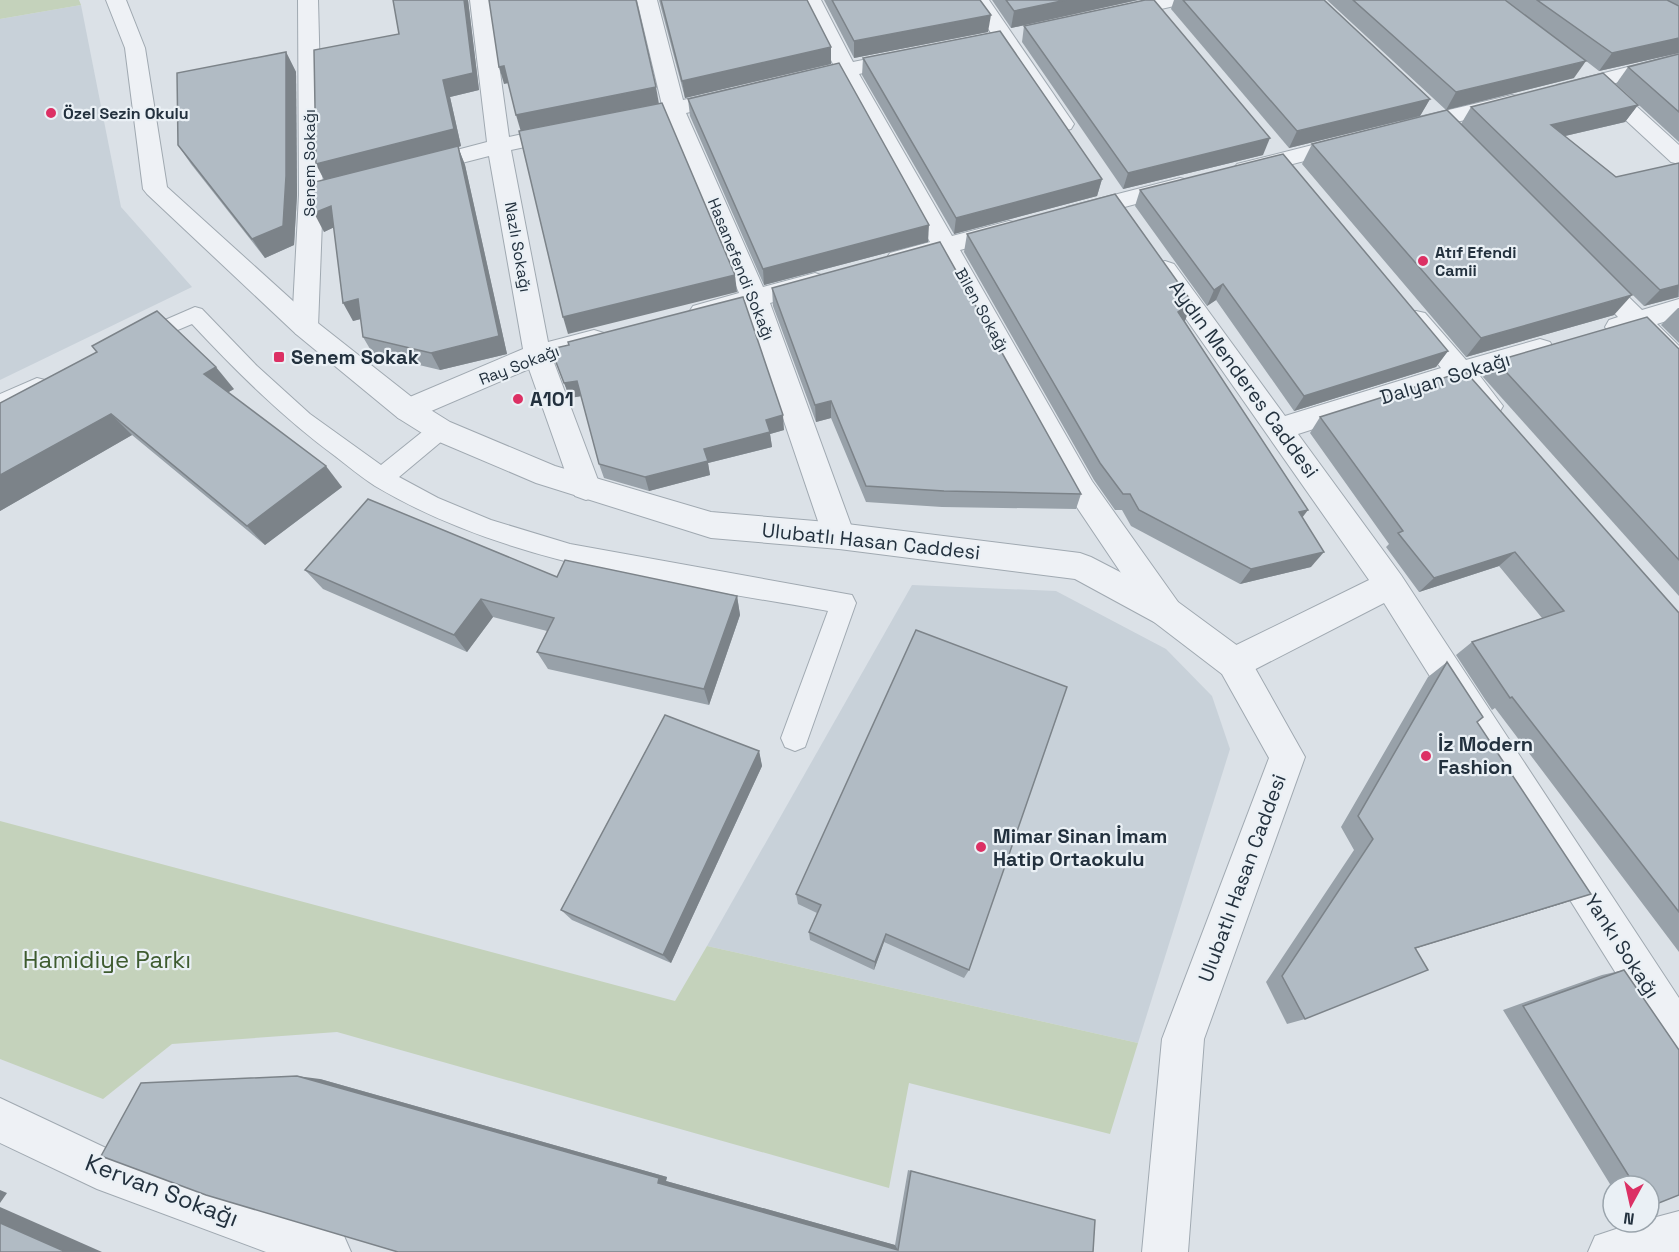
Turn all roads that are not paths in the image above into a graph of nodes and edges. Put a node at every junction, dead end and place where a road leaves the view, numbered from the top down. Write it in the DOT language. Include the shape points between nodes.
graph roads {
  1 [pos="116,0"];
  2 [pos="308,0"];
  3 [pos="480,0"];
  4 [pos="647,0"];
  5 [pos="811,0"];
  6 [pos="979,0"];
  7 [pos="1162,7"];
  8 [pos="1096,17"];
  9 [pos="925,53"];
  10 [pos="1679,60"];
  11 [pos="846,69"];
  12 [pos="1588,75"];
  13 [pos="777,85"];
  14 [pos="754,91"];
  15 [pos="675,110"];
  16 [pos="604,124"];
  17 [pos="581,129"];
  18 [pos="1077,144"];
  19 [pos="500,146"];
  20 [pos="1679,157"];
  21 [pos="399,172"];
  22 [pos="946,246"];
  23 [pos="1150,249"];
  24 [pos="1580,262"];
  25 [pos="879,265"];
  26 [pos="834,277"];
  27 [pos="755,299"];
  28 [pos="1400,301"];
  29 [pos="1679,308"];
  30 [pos="675,319"];
  31 [pos="1637,322"];
  32 [pos="305,327"];
  33 [pos="617,334"];
  34 [pos="1592,334"];
  35 [pos="1559,344"];
  36 [pos="119,348"];
  37 [pos="537,354"];
  38 [pos="1679,362"];
  39 [pos="1459,372"];
  40 [pos="54,378"];
  41 [pos="0,402"];
  42 [pos="408,410"];
  43 [pos="1506,426"];
  44 [pos="1280,429"];
  45 [pos="440,430"];
  46 [pos="381,478"];
  47 [pos="585,488"];
  48 [pos="839,536"];
  49 [pos="1390,585"];
  50 [pos="1166,612"];
  51 [pos="1234,663"];
  52 [pos="795,738"];
  53 [pos="1679,1035"];
  54 [pos="0,1120"];
  55 [pos="1679,1234"];
  56 [pos="328,1252"];
  57 [pos="1165,1252"];
  58 [pos="1611,1252"];
  1 -- 32 [label="street, Ulubatlı Hasan Caddesi" via="135,48 156,189"];
  2 -- 32 [label="street, Senem Sokağı" via="322,192"];
  3 -- 19 [label="street, Nazlı Sokağı"];
  4 -- 15 [label="street, Hasanefendi Sokağı"];
  5 -- 11 [label="street, Bilen Sokağı"];
  6 -- 18 [label="street"];
  7 -- 8 [label="street"];
  9 -- 11 [label="street"];
  10 -- 12 [label="street"];
  11 -- 13 [label="street"];
  11 -- 22 [label="street, Bilen Sokağı"];
  12 -- 20 [label="street"];
  12 -- 22 [label="street" via="1536,97"];
  14 -- 15 [label="street"];
  15 -- 16 [label="street"];
  15 -- 27 [label="street, Hasanefendi Sokağı"];
  17 -- 19 [label="street"];
  19 -- 21 [label="street"];
  19 -- 37 [label="street, Nazlı Sokağı"];
  22 -- 25 [label="street"];
  22 -- 50 [label="street, Bilen Sokağı" via="1081,489"];
  23 -- 44 [label="street, Aydın Menderes Caddesi"];
  24 -- 31 [label="street"];
  26 -- 27 [label="street"];
  27 -- 30 [label="street"];
  27 -- 48 [label="street, Hasanefendi Sokağı"];
  28 -- 39 [label="street"];
  29 -- 31 [label="street"];
  31 -- 34 [label="street"];
  31 -- 38 [label="street"];
  32 -- 42 [label="street, Ulubatlı Hasan Caddesi"];
  33 -- 37 [label="street, Ray Sokağı"];
  35 -- 39 [label="street, Dalyan Sokağı"];
  36 -- 46 [label="lane" via="195,314 302,420"];
  37 -- 42 [label="street, Ray Sokağı"];
  37 -- 47 [label="street, Nazlı Sokağı"];
  39 -- 43 [label="street"];
  39 -- 44 [label="street, Dalyan Sokağı"];
  40 -- 41 [label="lane"];
  42 -- 45 [label="street, Ulubatlı Hasan Caddesi"];
  44 -- 49 [label="street, Aydın Menderes Caddesi"];
  45 -- 46 [label="lane"];
  45 -- 47 [label="street, Ulubatlı Hasan Caddesi"];
  46 -- 52 [label="lane" via="430,505 485,528 570,554 843,603"];
  47 -- 48 [label="street, Ulubatlı Hasan Caddesi" via="711,525"];
  48 -- 50 [label="street, Ulubatlı Hasan Caddesi" via="1080,567"];
  49 -- 51 [label="street"];
  49 -- 53 [label="street, Yankı Sokağı"];
  50 -- 51 [label="street, Ulubatlı Hasan Caddesi"];
  51 -- 57 [label="street, Ulubatlı Hasan Caddesi" via="1287,757 1183,1039"];
  54 -- 56 [label="street, Kervan Sokağı" via="97,1167"];
  55 -- 58 [label="street"];
}
